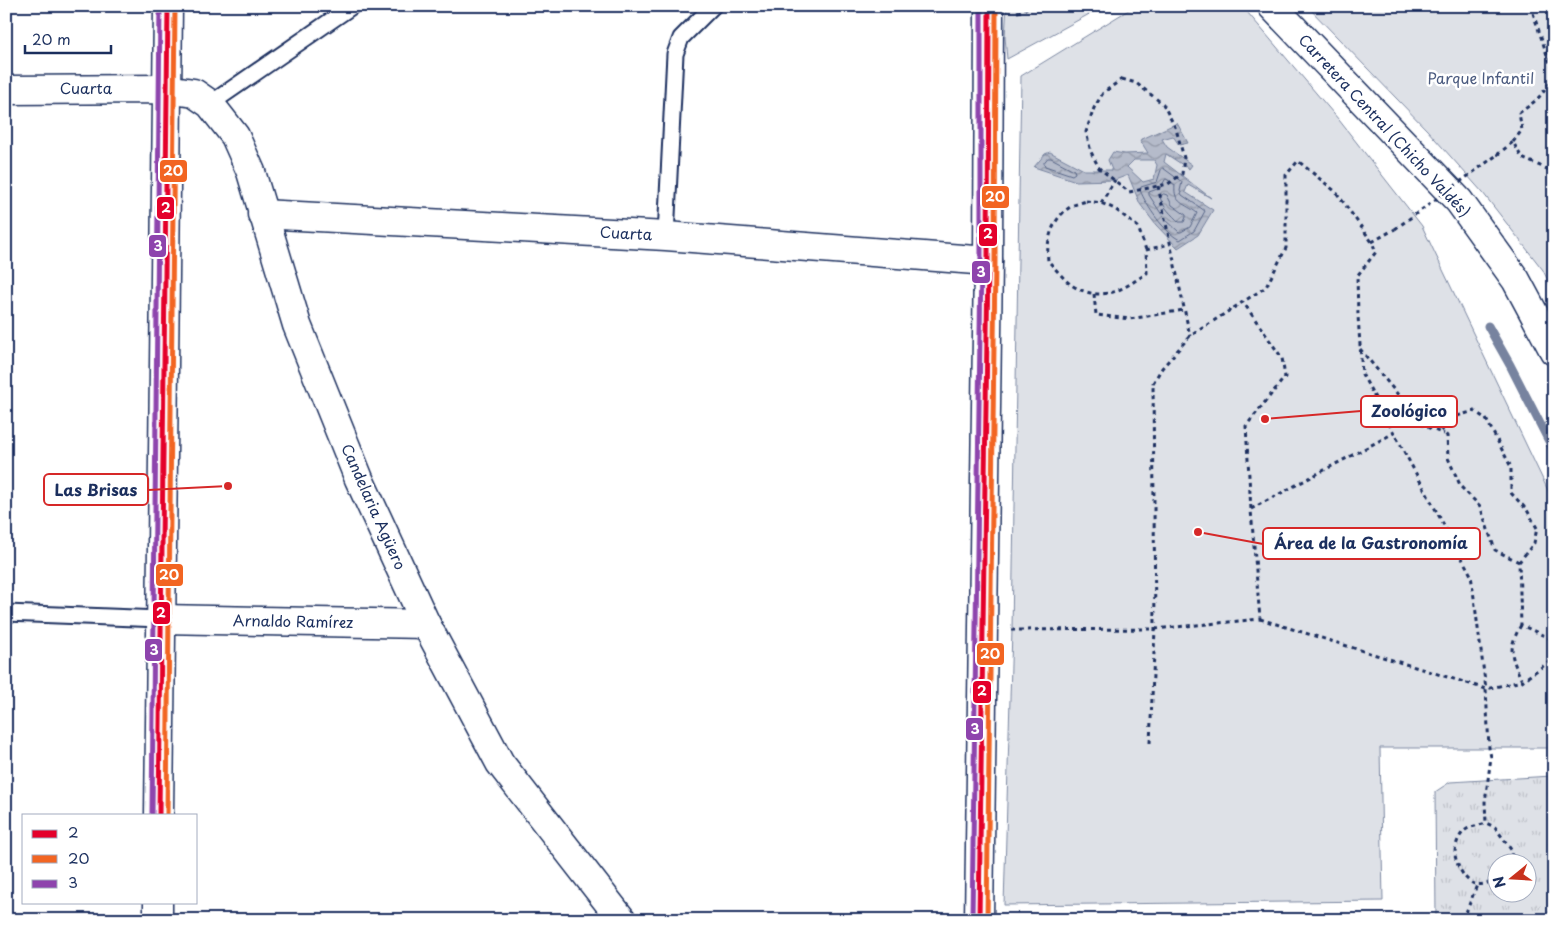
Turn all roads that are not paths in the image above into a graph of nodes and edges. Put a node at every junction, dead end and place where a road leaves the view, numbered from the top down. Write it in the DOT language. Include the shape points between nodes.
graph roads {
  1 [pos="168,6"];
  2 [pos="352,6"];
  3 [pos="713,6"];
  4 [pos="989,6"];
  5 [pos="1272,6"];
  6 [pos="166,88"];
  7 [pos="6,90"];
  8 [pos="210,104"];
  9 [pos="262,214"];
  10 [pos="666,236"];
  11 [pos="988,261"];
  12 [pos="1554,351"];
  13 [pos="6,613"];
  14 [pos="161,619"];
  15 [pos="426,624"];
  16 [pos="159,814"];
  17 [pos="158,904"];
  18 [pos="158,920"];
  19 [pos="622,920"];
  20 [pos="979,920"];
  1 -- 6 [label="street"];
  2 -- 8 [label="lane"];
  3 -- 10 [label="lane" via="681,38 675,54"];
  4 -- 11 [label="street"];
  5 -- 12 [label="street, Carretera Central (Chicho Valdés)" via="1459,201 1516,280"];
  6 -- 7 [label="street, Cuarta"];
  6 -- 8 [label="street, Candelaria Agüero" via="194,93"];
  6 -- 14 [label="street"];
  8 -- 9 [label="street, Candelaria Agüero" via="235,136 251,172"];
  9 -- 10 [label="street, Cuarta"];
  9 -- 15 [label="street, Candelaria Agüero" via="297,325 359,479"];
  10 -- 11 [label="street, Cuarta"];
  11 -- 20 [label="street"];
  13 -- 14 [label="lane"];
  14 -- 15 [label="street, Arnaldo Ramírez"];
  14 -- 16 [label="street"];
  15 -- 19 [label="street, Candelaria Agüero" via="500,763"];
  17 -- 18 [label="street"];
}
